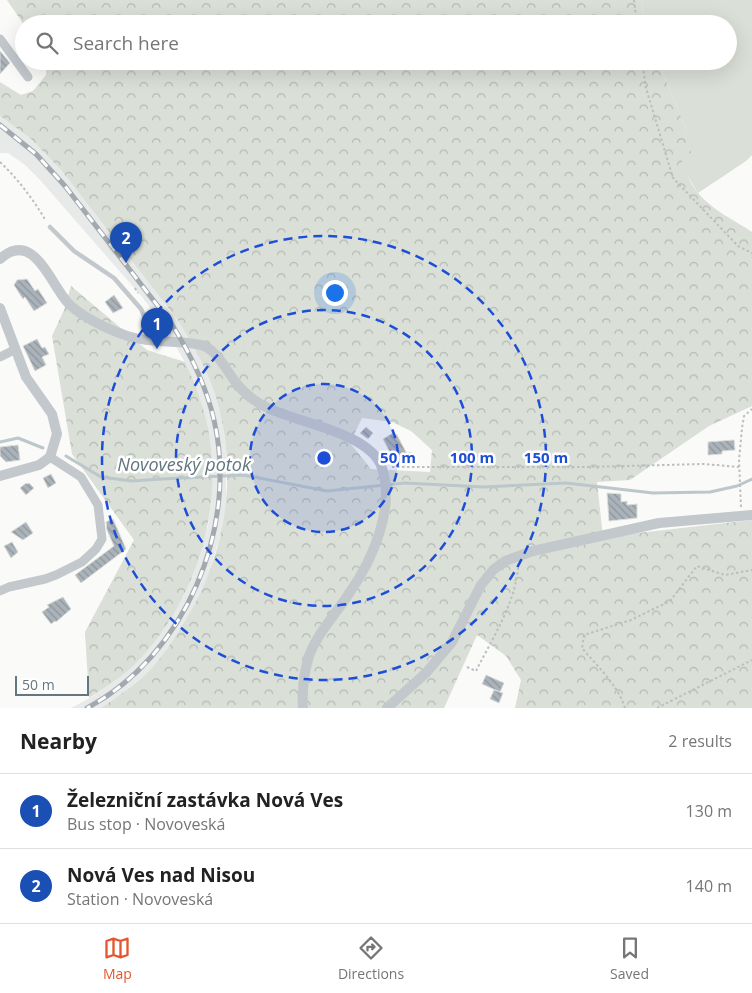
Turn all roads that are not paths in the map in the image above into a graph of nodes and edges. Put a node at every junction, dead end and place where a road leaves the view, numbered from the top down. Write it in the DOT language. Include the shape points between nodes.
graph roads {
  1 [pos="0,39"];
  2 [pos="15,59"];
  3 [pos="23,70"];
  4 [pos="28,77"];
  5 [pos="50,227"];
  6 [pos="0,259"];
  7 [pos="0,308"];
  8 [pos="149,340"];
  9 [pos="14,350"];
  10 [pos="0,357"];
  11 [pos="50,457"];
  12 [pos="0,476"];
  13 [pos="752,515"];
  14 [pos="0,591"];
  15 [pos="303,708"];
  16 [pos="387,708"];
  1 -- 2 [label="street"];
  3 -- 4 [label="street"];
  5 -- 8 [label="lane" via="74,251 114,278 141,309 148,325"];
  6 -- 8 [label="street" via="11,251 34,255 70,304 122,335"];
  7 -- 9 [label="street"];
  8 -- 15 [label="street" via="208,348 252,398 276,412 361,443 382,467 386,494 384,520 352,591 309,656"];
  9 -- 10 [label="street"];
  9 -- 11 [label="street" via="26,377 52,414 57,434"];
  11 -- 12 [label="street" via="34,467"];
  11 -- 14 [label="street" via="82,477 98,505 102,539 82,562 45,579"];
  13 -- 16 [label="street" via="659,524 519,555 505,561 480,585 452,642 426,672"];
}
